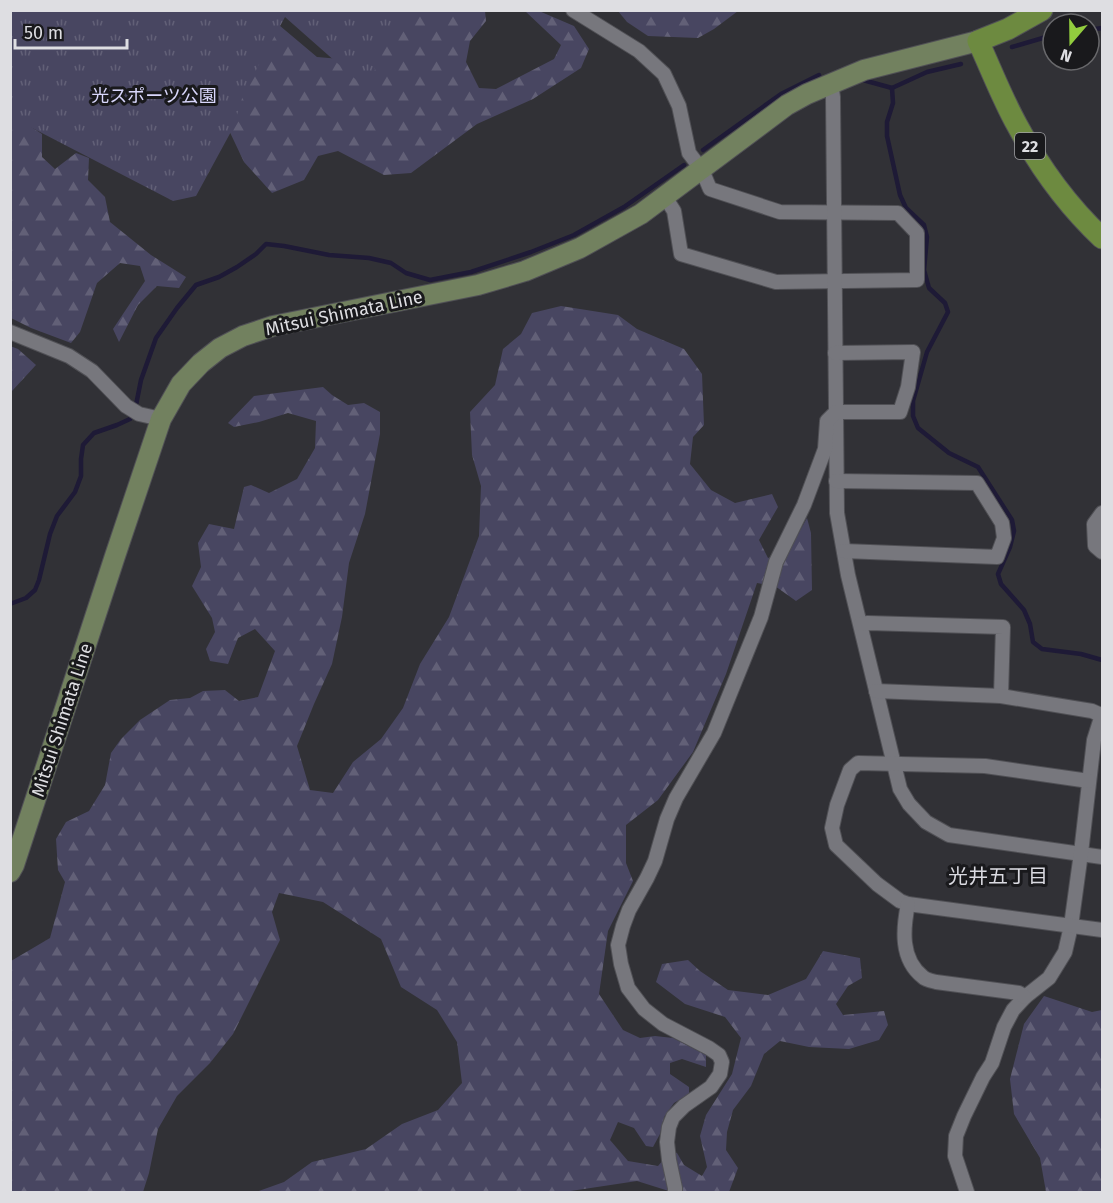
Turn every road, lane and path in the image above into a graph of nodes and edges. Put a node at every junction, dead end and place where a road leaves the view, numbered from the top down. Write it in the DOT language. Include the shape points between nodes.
graph roads {
  1 [pos="573,10"];
  2 [pos="1042,10"];
  3 [pos="978,42"];
  4 [pos="831,83"];
  5 [pos="702,170"];
  6 [pos="664,197"];
  7 [pos="834,212"];
  8 [pos="1102,238"];
  9 [pos="835,282"];
  10 [pos="10,332"];
  11 [pos="835,353"];
  12 [pos="836,412"];
  13 [pos="161,419"];
  14 [pos="836,481"];
  15 [pos="1102,513"];
  16 [pos="844,551"];
  17 [pos="1102,552"];
  18 [pos="861,624"];
  19 [pos="876,691"];
  20 [pos="1001,696"];
  21 [pos="894,764"];
  22 [pos="1089,781"];
  23 [pos="1081,854"];
  24 [pos="1102,857"];
  25 [pos="10,872"];
  26 [pos="908,904"];
  27 [pos="1071,926"];
  28 [pos="1102,930"];
  29 [pos="1025,997"];
  30 [pos="675,1192"];
  31 [pos="968,1192"];
  1 -- 5 [label="street" via="639,51 664,74 679,106 690,153"];
  2 -- 3 [label="main road"];
  3 -- 4 [label="main road, Mitsui Shimata Line" via="864,70"];
  3 -- 8 [label="main road, 22" via="1017,125 1042,166 1068,202"];
  4 -- 5 [label="main road, Mitsui Shimata Line" via="787,105"];
  4 -- 7 [label="street"];
  5 -- 6 [label="main road, Mitsui Shimata Line"];
  5 -- 7 [label="street" via="710,189 780,212"];
  6 -- 9 [label="street" via="674,212 681,254 776,282"];
  6 -- 13 [label="main road, Mitsui Shimata Line" via="580,248 525,271 478,285 273,326 243,336 201,363 181,384"];
  7 -- 9 [label="street"];
  7 -- 9 [label="street" via="898,213 917,233 918,280"];
  9 -- 11 [label="street"];
  10 -- 13 [label="street" via="69,356 92,371 126,406"];
  11 -- 12 [label="street"];
  11 -- 12 [label="street" via="913,352 900,412"];
  12 -- 14 [label="street"];
  12 -- 30 [label="street" via="827,421 825,449 804,505 776,562 761,616 714,733 676,798 655,861 629,910 618,945 628,988 644,1009 663,1024 709,1048 723,1062 711,1087 684,1106 669,1127 667,1142"];
  13 -- 25 [label="main road, Mitsui Shimata Line"];
  14 -- 16 [label="street"];
  14 -- 16 [label="street" via="977,483 1002,523 1004,538 997,556"];
  15 -- 17 [label="street" via="1094,524 1095,546"];
  16 -- 18 [label="street"];
  18 -- 19 [label="street"];
  18 -- 20 [label="street" via="1003,627"];
  19 -- 20 [label="street"];
  19 -- 21 [label="street"];
  20 -- 22 [label="street" via="1101,715"];
  21 -- 22 [label="street" via="985,766"];
  21 -- 23 [label="street" via="900,789 909,804 926,822 949,835"];
  21 -- 26 [label="street" via="858,763 850,770 832,828 836,845 877,884"];
  22 -- 23 [label="street"];
  23 -- 24 [label="street"];
  23 -- 27 [label="street"];
  26 -- 27 [label="street"];
  26 -- 29 [label="street" via="904,944 910,962 924,978"];
  27 -- 28 [label="street"];
  27 -- 29 [label="street" via="1065,952 1048,978"];
  29 -- 31 [label="street" via="1004,1027 992,1063 956,1136 955,1156"];
}
